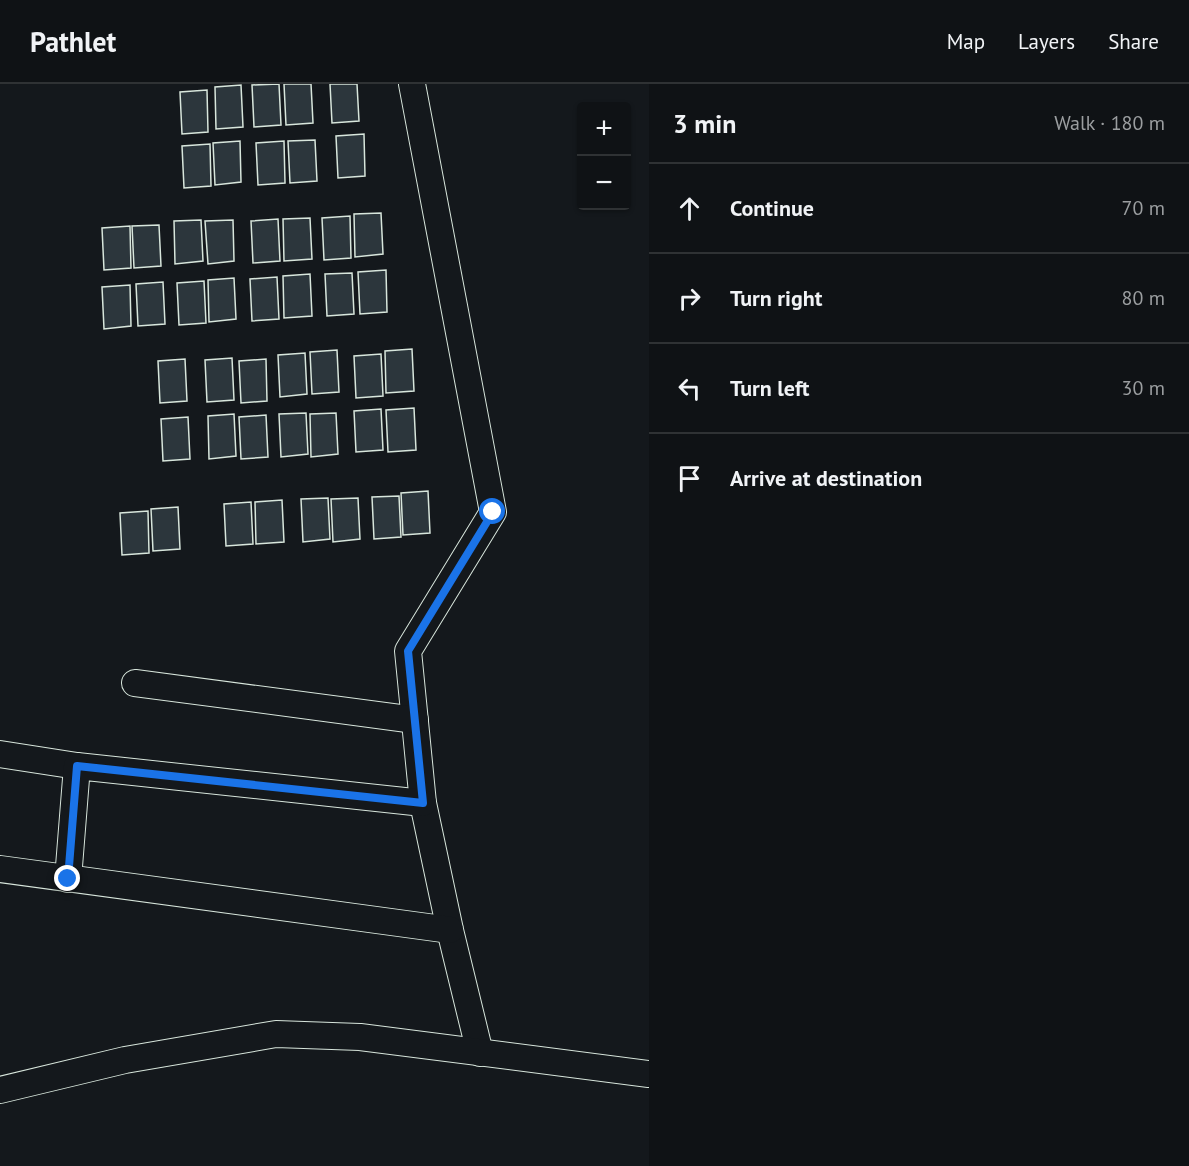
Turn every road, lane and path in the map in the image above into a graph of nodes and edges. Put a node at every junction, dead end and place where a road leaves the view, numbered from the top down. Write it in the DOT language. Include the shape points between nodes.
graph roads {
  1 [pos="412,84"];
  2 [pos="135,683"];
  3 [pos="415,720"];
  4 [pos="0,754"];
  5 [pos="77,766"];
  6 [pos="423,803"];
  7 [pos="0,869"];
  8 [pos="68,879"];
  9 [pos="450,930"];
  10 [pos="480,1053"];
  11 [pos="649,1074"];
  12 [pos="0,1089"];
  1 -- 3 [label="street" via="493,512 408,651"];
  2 -- 3 [label="street"];
  3 -- 6 [label="street"];
  4 -- 5 [label="street"];
  5 -- 6 [label="street"];
  5 -- 8 [label="street"];
  6 -- 9 [label="street"];
  7 -- 8 [label="street"];
  8 -- 9 [label="street"];
  9 -- 10 [label="street"];
  10 -- 11 [label="street"];
  10 -- 12 [label="street" via="360,1036 276,1034 125,1060"];
}
